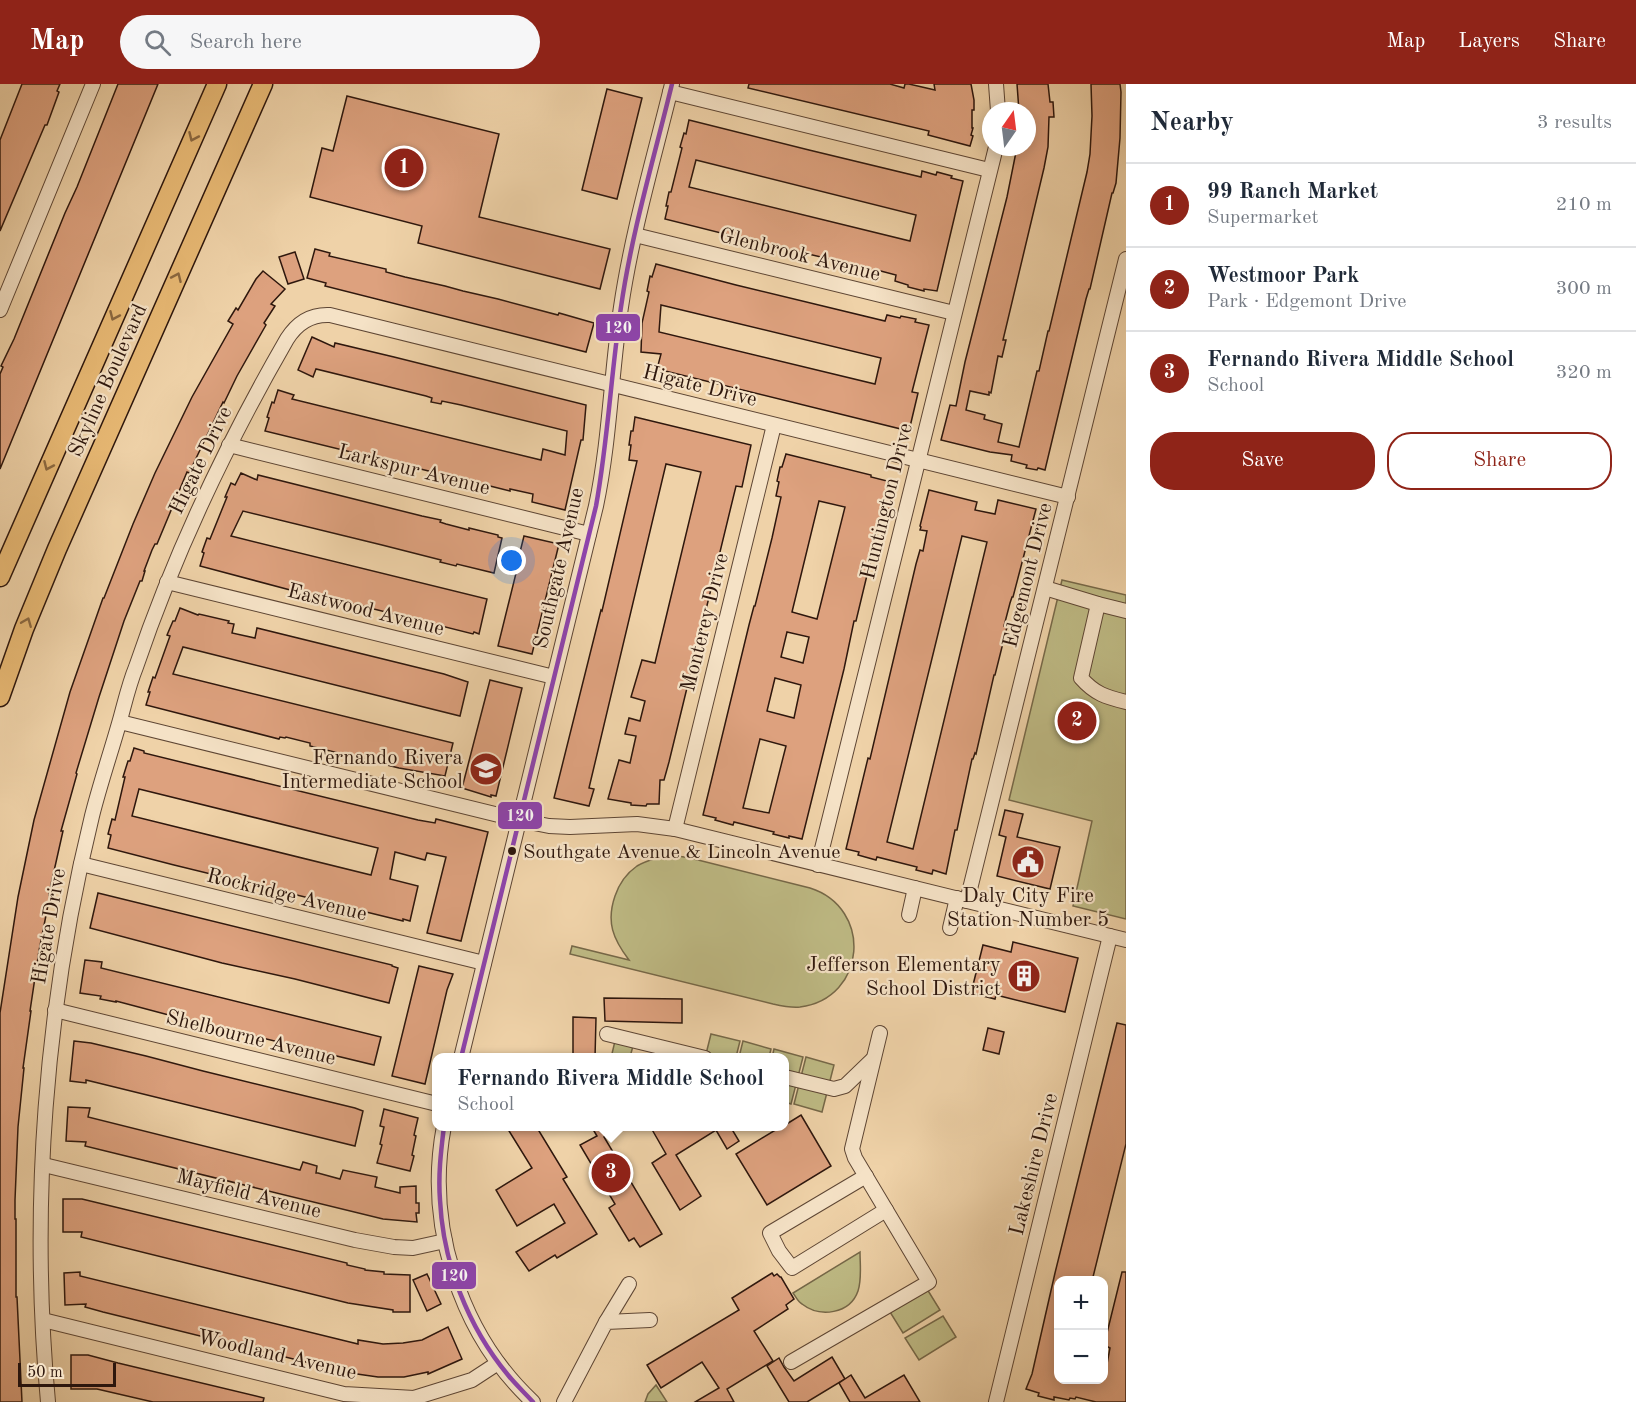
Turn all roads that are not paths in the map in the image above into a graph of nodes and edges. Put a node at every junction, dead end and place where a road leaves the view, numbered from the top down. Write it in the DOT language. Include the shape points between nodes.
graph roads {
  1 [pos="93,84"];
  2 [pos="217,84"];
  3 [pos="262,84"];
  4 [pos="996,84"];
  5 [pos="671,88"];
  6 [pos="997,102"];
  7 [pos="993,156"];
  8 [pos="989,170"];
  9 [pos="635,235"];
  10 [pos="1126,259"];
  11 [pos="0,310"];
  12 [pos="954,313"];
  13 [pos="612,384"];
  14 [pos="774,425"];
  15 [pos="229,445"];
  16 [pos="918,460"];
  17 [pos="1068,497"];
  18 [pos="589,534"];
  19 [pos="0,576"];
  20 [pos="167,582"];
  21 [pos="1045,588"];
  22 [pos="1098,604"];
  23 [pos="1126,611"];
  24 [pos="554,677"];
  25 [pos="0,697"];
  26 [pos="1126,702"];
  27 [pos="120,722"];
  28 [pos="519,820"];
  29 [pos="675,829"];
  30 [pos="81,864"];
  31 [pos="818,865"];
  32 [pos="915,888"];
  33 [pos="962,899"];
  34 [pos="909,915"];
  35 [pos="950,928"];
  36 [pos="1110,936"];
  37 [pos="1126,940"];
  38 [pos="484,963"];
  39 [pos="55,1010"];
  40 [pos="880,1033"];
  41 [pos="607,1034"];
  42 [pos="461,1053"];
  43 [pos="685,1053"];
  44 [pos="873,1059"];
  45 [pos="789,1078"];
  46 [pos="432,1103"];
  47 [pos="443,1131"];
  48 [pos="44,1164"];
  49 [pos="866,1176"];
  50 [pos="886,1210"];
  51 [pos="445,1241"];
  52 [pos="628,1284"];
  53 [pos="43,1320"];
  54 [pos="650,1320"];
  55 [pos="606,1322"];
  56 [pos="791,1362"];
  57 [pos="498,1363"];
  58 [pos="999,1401"];
  59 [pos="48,1402"];
  60 [pos="533,1402"];
  61 [pos="564,1402"];
  1 -- 11 [label="street"];
  2 -- 19 [label="main road, Skyline Boulevard, one-way"];
  25 -- 3 [label="main road, Skyline Boulevard, one-way" via="50,567"];
  4 -- 6 [label="street"];
  5 -- 8 [label="street"];
  5 -- 9 [label="street, Southgate Avenue"];
  7 -- 8 [label="street, Huntington Drive"];
  8 -- 12 [label="street, Huntington Drive"];
  9 -- 12 [label="street, Glenbrook Avenue"];
  9 -- 13 [label="street, Southgate Avenue" via="621,304"];
  10 -- 17 [label="street, Edgemont Drive"];
  12 -- 16 [label="street, Huntington Drive"];
  13 -- 14 [label="street, Higate Drive"];
  13 -- 15 [label="street, Higate Drive" via="321,315 305,320 291,332"];
  13 -- 18 [label="street, Southgate Avenue" via="604,458"];
  14 -- 16 [label="street, Higate Drive"];
  14 -- 29 [label="street, Monterey Drive"];
  15 -- 18 [label="street, Larkspur Avenue"];
  15 -- 20 [label="street, Higate Drive"];
  16 -- 17 [label="street, Higate Drive"];
  16 -- 31 [label="street, Huntington Drive"];
  17 -- 21 [label="street, Edgemont Drive"];
  18 -- 24 [label="street, Southgate Avenue"];
  20 -- 24 [label="street, Eastwood Avenue"];
  20 -- 27 [label="street, Higate Drive"];
  21 -- 22 [label="street"];
  21 -- 33 [label="street, Edgemont Drive"];
  22 -- 23 [label="street"];
  22 -- 26 [label="street" via="1082,678 1091,689"];
  24 -- 28 [label="street, Southgate Avenue"];
  27 -- 28 [label="street"];
  27 -- 30 [label="street, Higate Drive"];
  28 -- 29 [label="street" via="559,827 637,824"];
  28 -- 38 [label="street, Southgate Avenue"];
  29 -- 31 [label="street"];
  30 -- 38 [label="street, Rockridge Avenue"];
  30 -- 39 [label="street, Higate Drive"];
  31 -- 32 [label="street"];
  32 -- 33 [label="street"];
  32 -- 34 [label="street"];
  33 -- 35 [label="street, Edgemont Drive"];
  33 -- 36 [label="street"];
  36 -- 37 [label="street"];
  36 -- 58 [label="street, Lakeshire Drive"];
  38 -- 42 [label="street, Southgate Avenue"];
  39 -- 46 [label="street, Shelbourne Avenue"];
  39 -- 48 [label="street, Higate Drive"];
  40 -- 44 [label="street"];
  41 -- 43 [label="street"];
  44 -- 45 [label="street" via="846,1086 834,1089"];
  44 -- 49 [label="street" via="852,1149"];
  47 -- 51 [label="street" via="439,1186"];
  48 -- 51 [label="street, Mayfield Avenue" via="356,1240 413,1248"];
  48 -- 53 [label="street, Higate Drive"];
  49 -- 50 [label="street"];
  49 -- 50 [label="street" via="770,1233 779,1251 792,1268"];
  50 -- 56 [label="street" via="929,1282"];
  51 -- 57 [label="street" via="468,1310"];
  52 -- 55 [label="street"];
  53 -- 57 [label="street, Woodland Avenue" via="344,1394 414,1398 472,1380"];
  53 -- 59 [label="street, Higate Drive"];
  54 -- 55 [label="street"];
  55 -- 61 [label="street"];
  57 -- 60 [label="street"];
}
